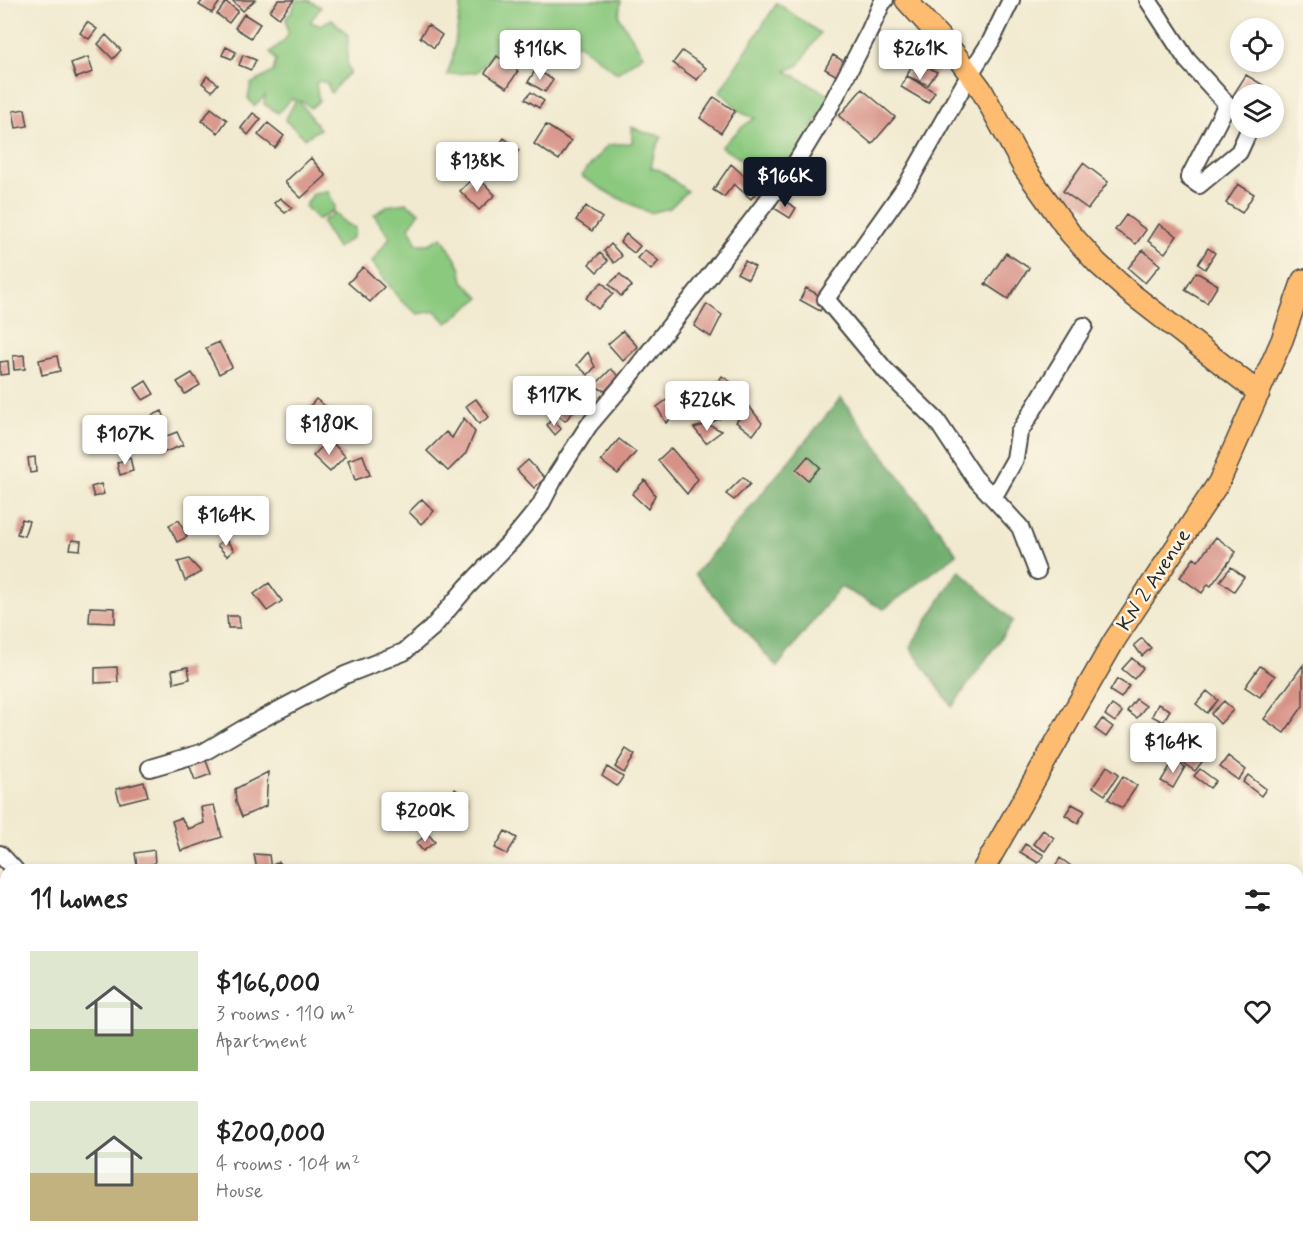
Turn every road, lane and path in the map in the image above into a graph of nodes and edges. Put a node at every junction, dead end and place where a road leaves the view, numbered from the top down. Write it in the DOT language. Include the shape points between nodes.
graph roads {
  1 [pos="885,0"];
  2 [pos="906,0"];
  3 [pos="1011,0"];
  4 [pos="1149,0"];
  5 [pos="970,74"];
  6 [pos="1245,138"];
  7 [pos="1303,279"];
  8 [pos="1084,326"];
  9 [pos="1259,393"];
  10 [pos="993,498"];
  11 [pos="1037,571"];
  12 [pos="150,768"];
  13 [pos="986,864"];
  1 -- 12 [label="street" via="832,103 794,166 589,425 540,506 432,628 404,652 345,675 204,752"];
  2 -- 5 [label="main road"];
  3 -- 5 [label="street"];
  4 -- 6 [label="street" via="1187,60 1227,104 1189,178 1199,185 1239,152"];
  5 -- 9 [label="main road" via="1024,168 1070,233 1097,263"];
  5 -- 10 [label="street" via="908,183 826,299 885,370 937,420 974,477"];
  7 -- 9 [label="main road, KN 2 Avenue"];
  8 -- 10 [label="street" via="1019,433 1015,459"];
  9 -- 13 [label="main road, KN 2 Avenue" via="1219,482 1114,641"];
  10 -- 11 [label="street" via="1020,527"];
}
